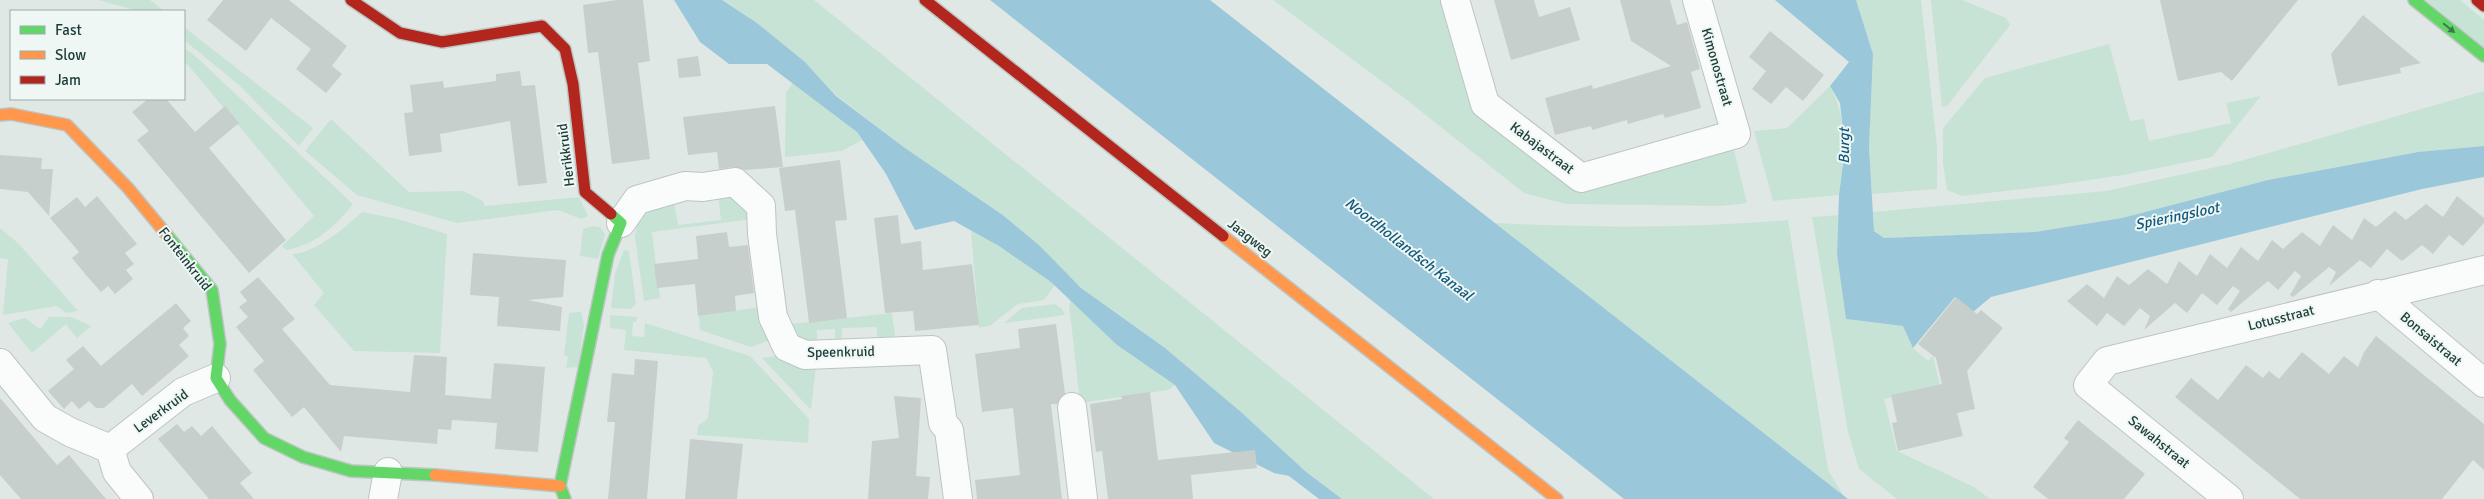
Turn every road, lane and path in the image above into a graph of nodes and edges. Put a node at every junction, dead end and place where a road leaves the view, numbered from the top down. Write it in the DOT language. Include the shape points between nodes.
graph roads {
  1 [pos="351,0"];
  2 [pos="925,0"];
  3 [pos="1455,0"];
  4 [pos="1697,0"];
  5 [pos="2414,0"];
  6 [pos="2477,0"];
  7 [pos="2484,6"];
  8 [pos="2484,56"];
  9 [pos="0,115"];
  10 [pos="1736,134"];
  11 [pos="621,223"];
  12 [pos="2484,270"];
  13 [pos="2378,294"];
  14 [pos="0,363"];
  15 [pos="216,378"];
  16 [pos="2484,383"];
  17 [pos="2088,385"];
  18 [pos="1072,407"];
  19 [pos="110,449"];
  20 [pos="388,472"];
  21 [pos="560,486"];
  22 [pos="139,499"];
  23 [pos="383,499"];
  24 [pos="565,499"];
  25 [pos="958,499"];
  26 [pos="1083,499"];
  27 [pos="1557,499"];
  28 [pos="2229,499"];
  1 -- 11 [label="street, Herikkruid" via="400,33 442,42 542,26 565,49 573,84 585,192"];
  2 -- 27 [label="street, Jaagweg"];
  3 -- 10 [label="street, Kabajastraat" via="1485,104 1581,178"];
  4 -- 10 [label="street, Kimonostraat"];
  5 -- 8 [label="street, one-way"];
  6 -- 7 [label="street"];
  9 -- 15 [label="street, Fonteinkruid" via="11,114 67,125 128,188 195,269 212,290 220,344"];
  11 -- 21 [label="street" via="608,255"];
  11 -- 25 [label="street, Speenkruid" via="637,200 684,186 735,182 761,206 773,317 787,347 806,354 932,350 944,423 949,430"];
  12 -- 13 [label="street, Lotusstraat"];
  13 -- 16 [label="street, Bonsaistraat"];
  13 -- 17 [label="street, Lotusstraat" via="2107,362"];
  14 -- 19 [label="street" via="45,418"];
  15 -- 19 [label="street, Leverkruid" via="183,392"];
  15 -- 20 [label="street" via="230,400 264,438 303,458 351,471"];
  17 -- 28 [label="street, Sawahstraat"];
  18 -- 26 [label="street"];
  19 -- 22 [label="street" via="117,472"];
  20 -- 21 [label="street"];
  20 -- 23 [label="street"];
  21 -- 24 [label="street"];
}
